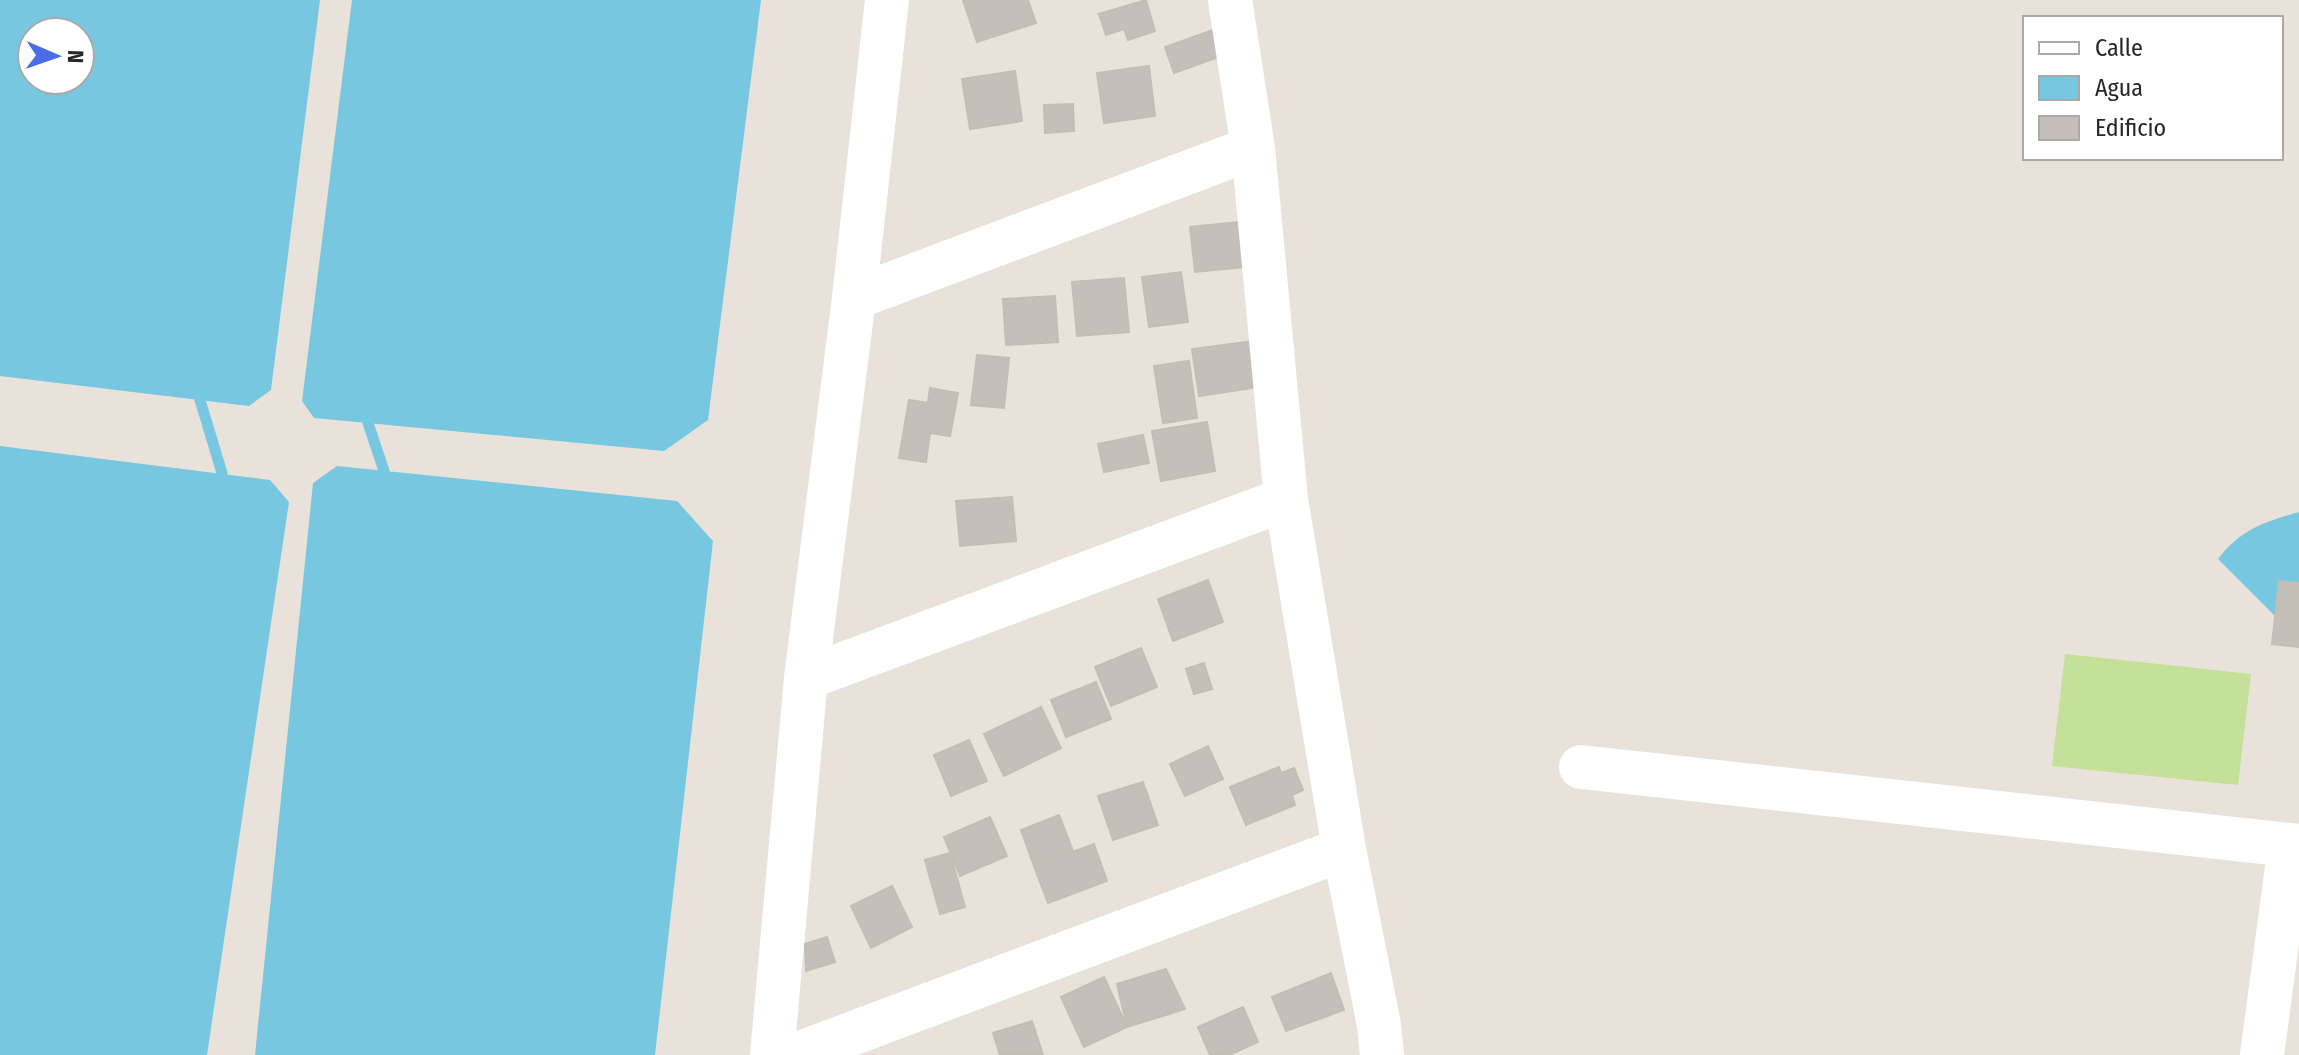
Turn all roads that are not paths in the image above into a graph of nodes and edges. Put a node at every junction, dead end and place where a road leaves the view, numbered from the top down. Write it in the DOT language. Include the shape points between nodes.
graph roads {
  1 [pos="887,0"];
  2 [pos="1230,0"];
  3 [pos="1253,148"];
  4 [pos="854,298"];
  5 [pos="1286,499"];
  6 [pos="806,678"];
  7 [pos="1581,767"];
  8 [pos="2294,846"];
  9 [pos="1344,849"];
  10 [pos="772,1055"];
  11 [pos="795,1055"];
  12 [pos="1382,1055"];
  13 [pos="2262,1055"];
  1 -- 4 [label="street"];
  2 -- 3 [label="street"];
  3 -- 4 [label="street"];
  3 -- 5 [label="street"];
  4 -- 6 [label="street"];
  5 -- 6 [label="street"];
  5 -- 9 [label="street"];
  6 -- 10 [label="street"];
  7 -- 8 [label="street"];
  8 -- 13 [label="street"];
  9 -- 11 [label="street"];
  9 -- 12 [label="street"];
}
